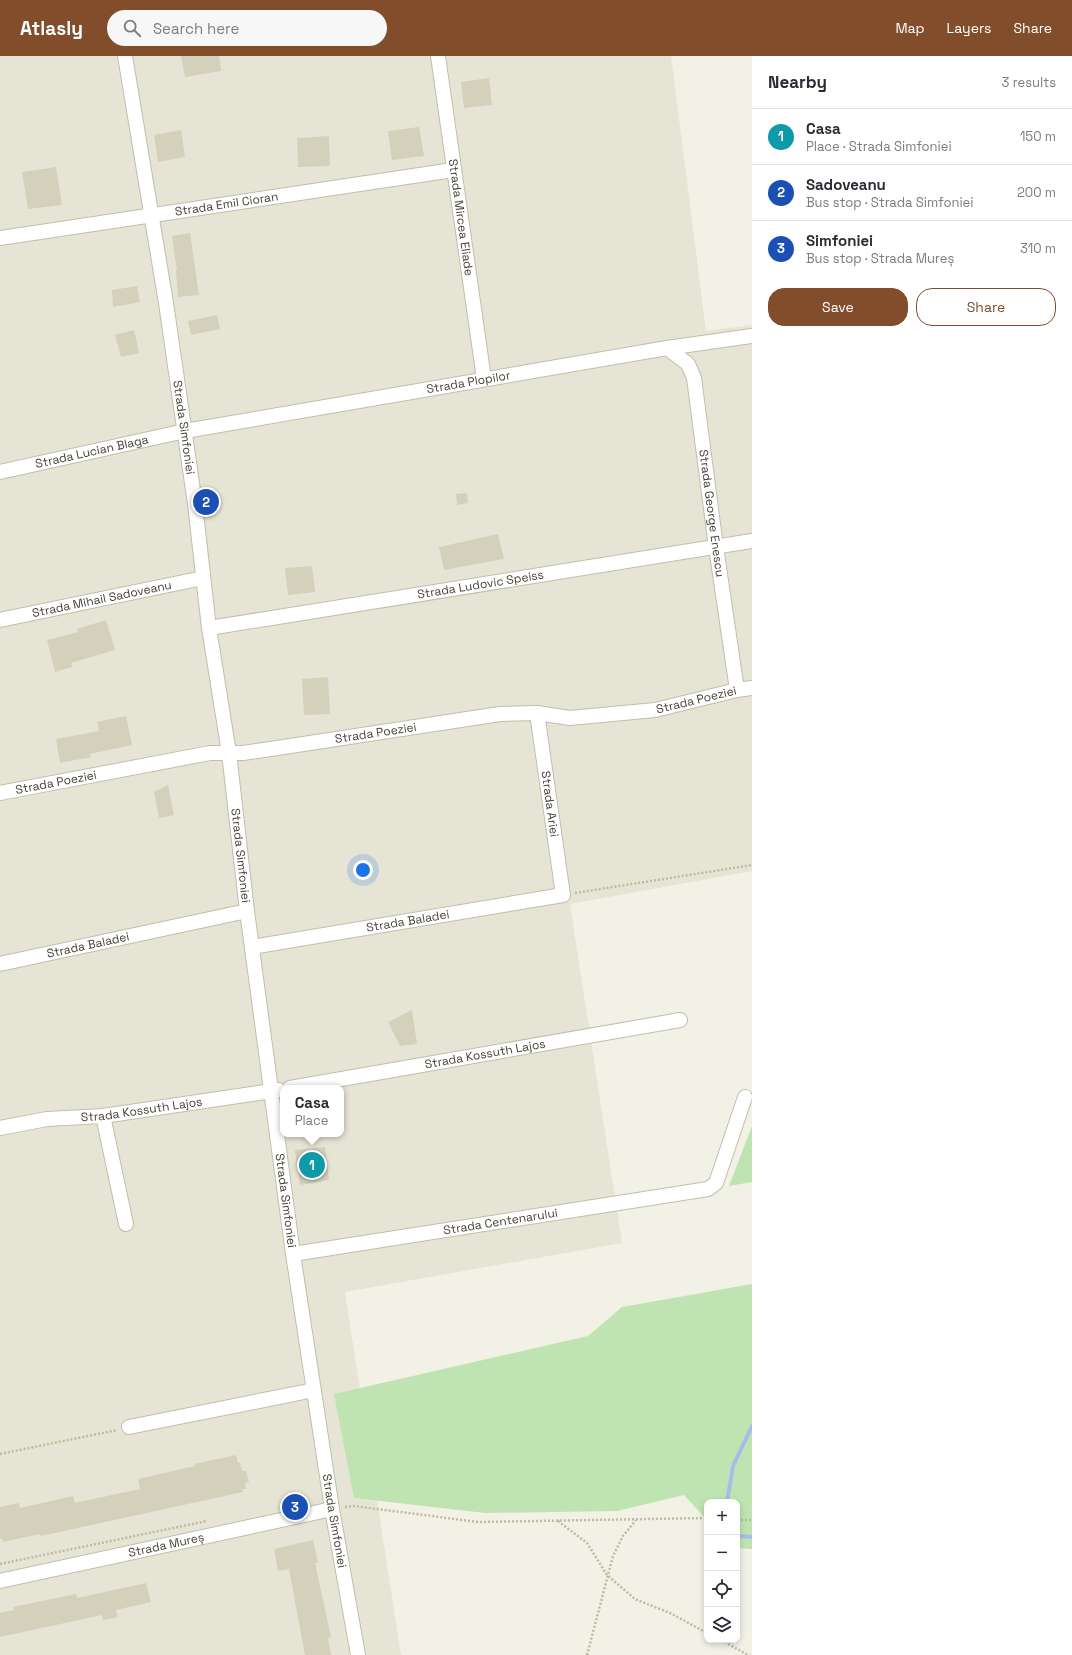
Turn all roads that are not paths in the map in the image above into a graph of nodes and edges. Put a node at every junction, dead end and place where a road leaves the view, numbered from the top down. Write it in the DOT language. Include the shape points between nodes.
graph roads {
  1 [pos="125,56"];
  2 [pos="438,56"];
  3 [pos="453,170"];
  4 [pos="152,215"];
  5 [pos="0,238"];
  6 [pos="752,336"];
  7 [pos="667,348"];
  8 [pos="484,379"];
  9 [pos="184,431"];
  10 [pos="0,472"];
  11 [pos="752,541"];
  12 [pos="716,546"];
  13 [pos="204,578"];
  14 [pos="0,620"];
  15 [pos="210,628"];
  16 [pos="752,688"];
  17 [pos="737,690"];
  18 [pos="537,713"];
  19 [pos="229,753"];
  20 [pos="0,793"];
  21 [pos="563,895"];
  22 [pos="247,911"];
  23 [pos="252,948"];
  24 [pos="0,964"];
  25 [pos="680,1020"];
  26 [pos="307,1085"];
  27 [pos="277,1090"];
  28 [pos="745,1097"];
  29 [pos="103,1116"];
  30 [pos="280,1121"];
  31 [pos="0,1128"];
  32 [pos="282,1137"];
  33 [pos="126,1224"];
  34 [pos="293,1254"];
  35 [pos="314,1390"];
  36 [pos="129,1427"];
  37 [pos="332,1509"];
  38 [pos="0,1581"];
  39 [pos="358,1655"];
  1 -- 4 [label="street, Strada Simfoniei"];
  2 -- 3 [label="street, Strada Mircea Eliade"];
  3 -- 4 [label="street, Strada Emil Cioran"];
  3 -- 8 [label="street, Strada Mircea Eliade"];
  4 -- 5 [label="street, Strada Emil Cioran"];
  4 -- 9 [label="street, Strada Simfoniei"];
  6 -- 7 [label="street, Strada Plopilor"];
  7 -- 8 [label="street, Strada Plopilor"];
  7 -- 12 [label="street, Strada George Enescu" via="688,364 694,378"];
  8 -- 9 [label="street, Strada Plopilor"];
  9 -- 10 [label="street, Strada Lucian Blaga"];
  9 -- 13 [label="street, Strada Simfoniei"];
  11 -- 12 [label="street, Strada Ludovic Speiss"];
  12 -- 15 [label="street, Strada Ludovic Speiss"];
  12 -- 17 [label="street, Strada George Enescu"];
  13 -- 14 [label="street, Strada Mihail Sadoveanu"];
  13 -- 15 [label="street, Strada Simfoniei"];
  15 -- 19 [label="street, Strada Simfoniei"];
  16 -- 17 [label="street, Strada Poeziei"];
  17 -- 18 [label="street, Strada Poeziei" via="655,710 570,718"];
  18 -- 19 [label="street, Strada Poeziei" via="500,714 264,750"];
  18 -- 21 [label="street, Strada Ariei"];
  19 -- 20 [label="street, Strada Poeziei" via="210,753"];
  19 -- 22 [label="street, Strada Simfoniei"];
  21 -- 23 [label="street, Strada Baladei"];
  22 -- 23 [label="street, Strada Simfoniei"];
  22 -- 24 [label="street, Strada Baladei"];
  23 -- 27 [label="street, Strada Simfoniei"];
  25 -- 26 [label="street, Strada Kossuth Lajos"];
  27 -- 29 [label="street, Strada Kossuth Lajos"];
  27 -- 30 [label="street, Strada Simfoniei"];
  28 -- 34 [label="street, Strada Centenarului" via="716,1183 708,1189"];
  29 -- 31 [label="street, Strada Kossuth Lajos" via="47,1119"];
  29 -- 33 [label="street"];
  32 -- 34 [label="street, Strada Simfoniei"];
  34 -- 35 [label="street, Strada Simfoniei"];
  35 -- 36 [label="street"];
  35 -- 37 [label="street, Strada Simfoniei"];
  37 -- 38 [label="street, Strada Mureș"];
  37 -- 39 [label="street, Strada Simfoniei"];
}
